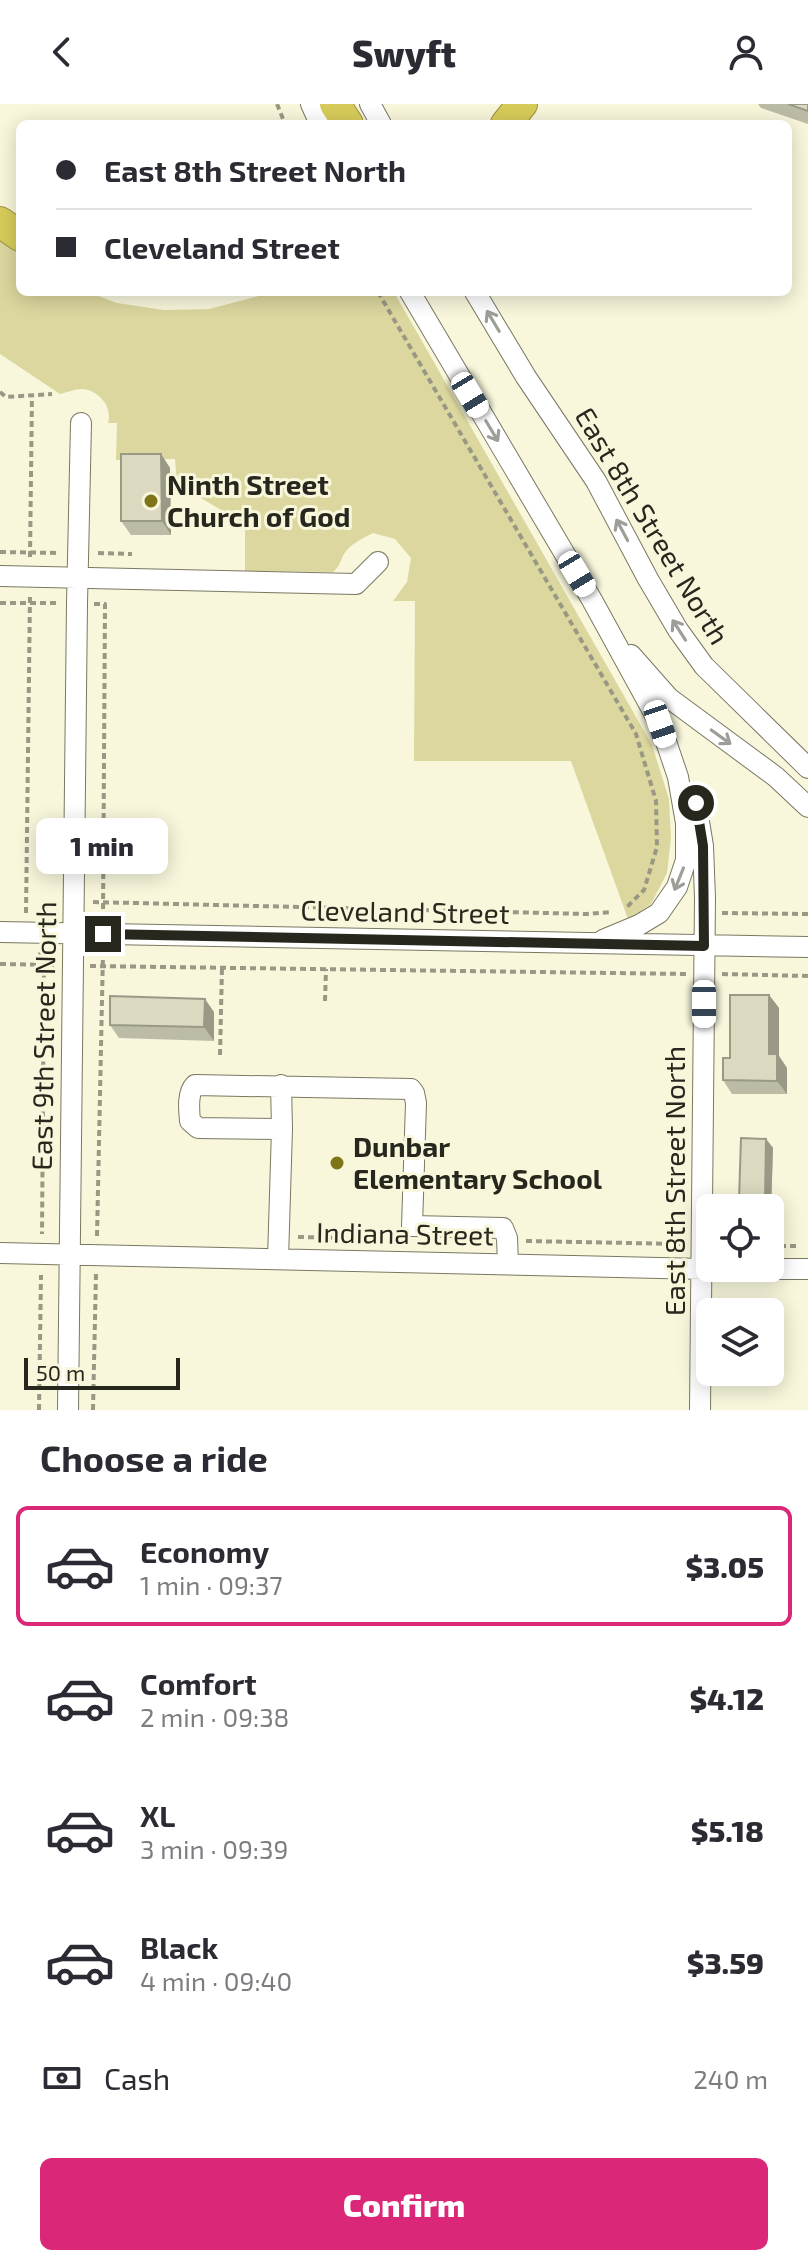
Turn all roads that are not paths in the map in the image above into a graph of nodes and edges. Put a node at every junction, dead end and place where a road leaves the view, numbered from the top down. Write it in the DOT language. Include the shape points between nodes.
graph roads {
  1 [pos="522,104"];
  2 [pos="509,120"];
  3 [pos="412,296"];
  4 [pos="477,296"];
  5 [pos="81,423"];
  6 [pos="378,562"];
  7 [pos="0,576"];
  8 [pos="77,577"];
  9 [pos="592,600"];
  10 [pos="660,724"];
  11 [pos="808,768"];
  12 [pos="808,807"];
  13 [pos="0,932"];
  14 [pos="73,933"];
  15 [pos="596,943"];
  16 [pos="704,946"];
  17 [pos="808,947"];
  18 [pos="281,1085"];
  19 [pos="282,1129"];
  20 [pos="703,1194"];
  21 [pos="412,1232"];
  22 [pos="0,1253"];
  23 [pos="69,1254"];
  24 [pos="278,1259"];
  25 [pos="411,1262"];
  26 [pos="508,1264"];
  27 [pos="696,1269"];
  28 [pos="784,1269"];
  29 [pos="808,1269"];
  30 [pos="703,1282"];
  31 [pos="68,1410"];
  32 [pos="700,1410"];
  1 -- 2 [label="highway"];
  3 -- 9 [label="street, East 8th Street North, one-way"];
  11 -- 4 [label="street, East 8th Street North, one-way" via="704,666 678,630 596,481"];
  5 -- 8 [label="street, East 9th Street North"];
  6 -- 8 [label="street" via="356,584"];
  7 -- 8 [label="street"];
  8 -- 14 [label="street, East 9th Street North"];
  9 -- 10 [label="street, East 8th Street North"];
  9 -- 12 [label="street, one-way" via="669,698"];
  10 -- 15 [label="street, East 8th Street North, one-way" via="678,777 686,860 677,887 659,913"];
  10 -- 16 [label="street, East 8th Street North" via="687,760 696,803 703,846"];
  13 -- 14 [label="street, Cleveland Street"];
  14 -- 15 [label="street, Cleveland Street"];
  14 -- 23 [label="street, East 9th Street North"];
  15 -- 16 [label="street, Cleveland Street"];
  16 -- 17 [label="street, Cleveland Street"];
  16 -- 20 [label="street, East 8th Street North"];
  18 -- 19 [label="street"];
  18 -- 19 [label="street" via="195,1085 189,1115 198,1128"];
  18 -- 21 [label="street" via="407,1088 414,1093"];
  19 -- 24 [label="street"];
  21 -- 25 [label="street"];
  21 -- 26 [label="street" via="503,1228"];
  22 -- 23 [label="street, Indiana Street"];
  23 -- 24 [label="street, Indiana Street"];
  23 -- 31 [label="street, East 9th Street North"];
  24 -- 25 [label="street, Indiana Street"];
  25 -- 26 [label="street, Indiana Street"];
  26 -- 27 [label="street, Indiana Street"];
  28 -- 29 [label="street, Indiana Street"];
  30 -- 32 [label="street, East 8th Street North"];
}
